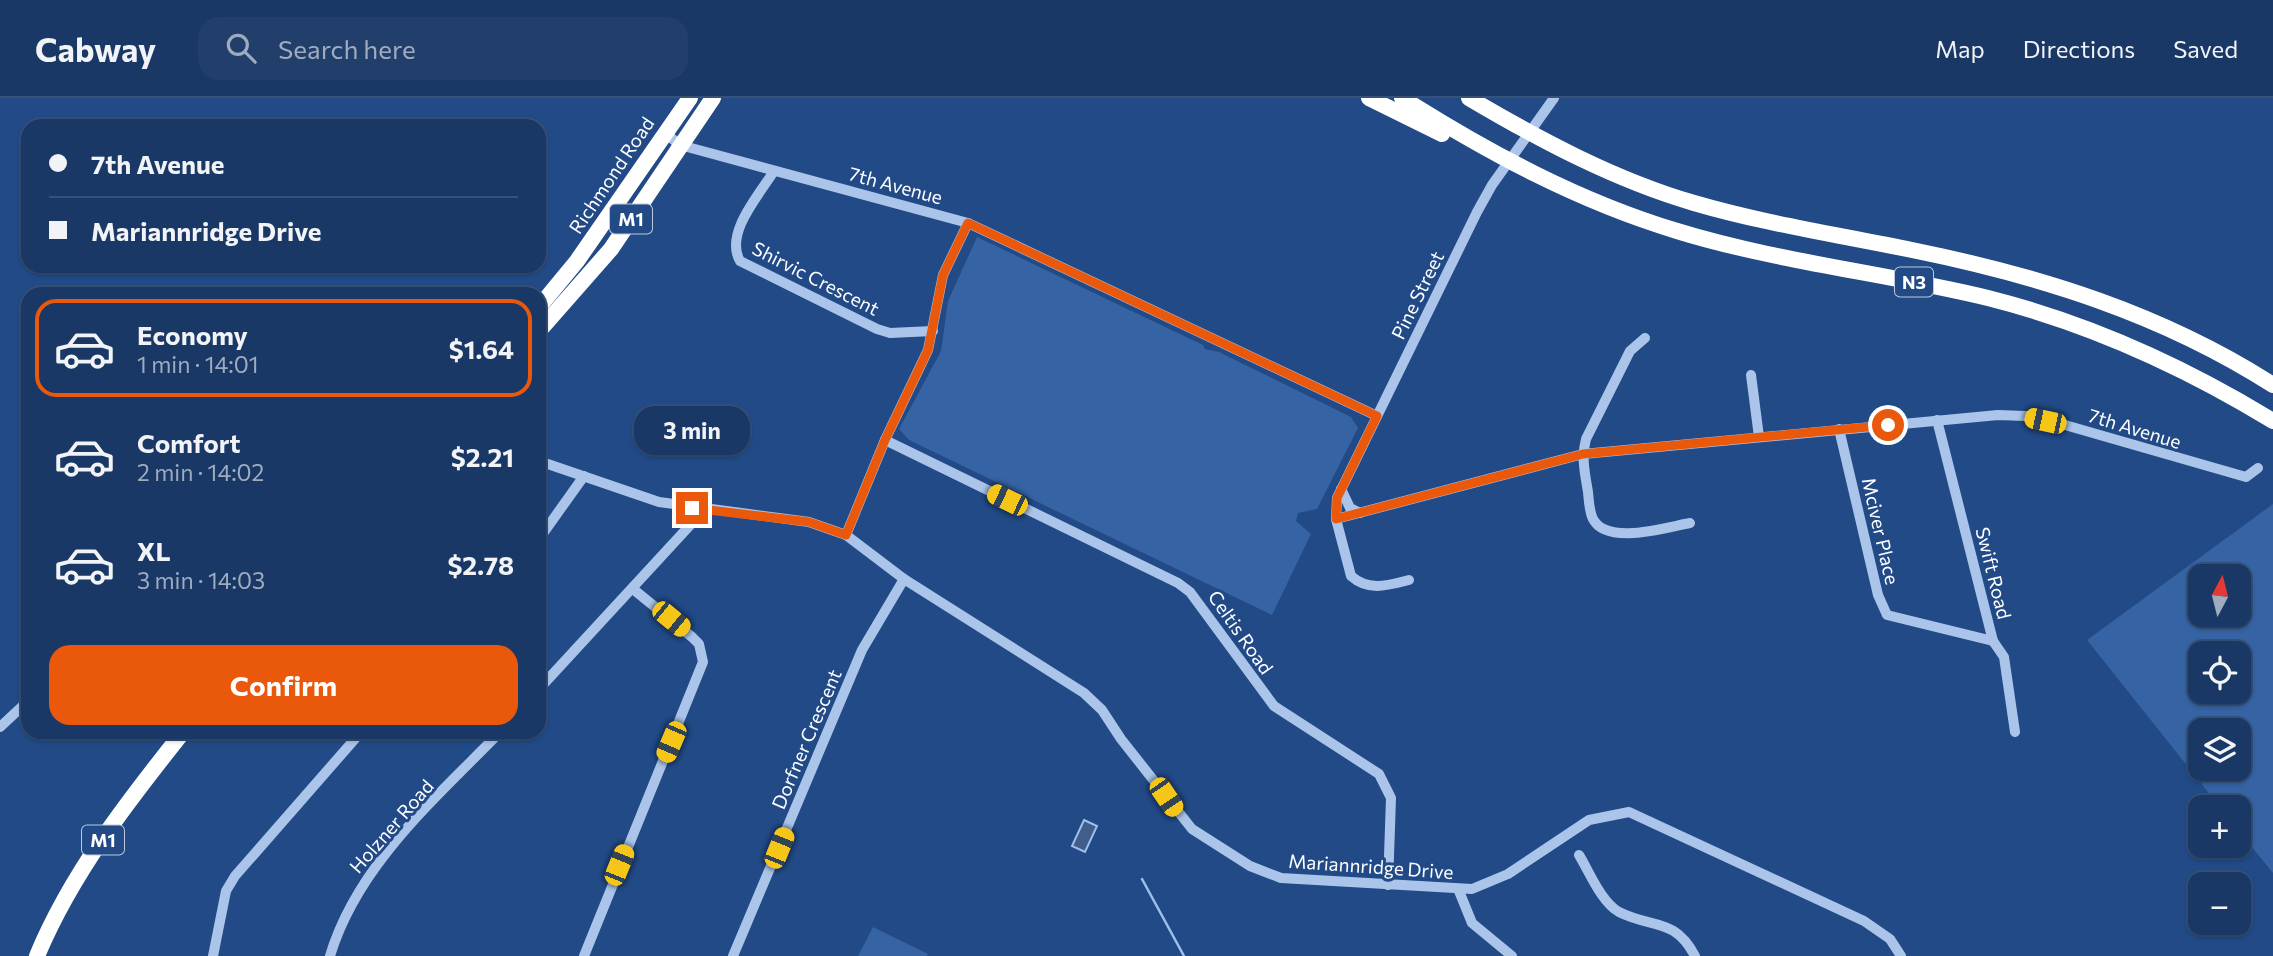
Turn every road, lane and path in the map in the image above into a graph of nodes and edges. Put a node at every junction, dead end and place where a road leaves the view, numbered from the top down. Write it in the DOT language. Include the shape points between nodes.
graph roads {
  1 [pos="690,98"];
  2 [pos="713,98"];
  3 [pos="1369,98"];
  4 [pos="1402,98"];
  5 [pos="1469,98"];
  6 [pos="1485,98"];
  7 [pos="1553,101"];
  8 [pos="1494,113"];
  9 [pos="665,133"];
  10 [pos="1474,144"];
  11 [pos="681,145"];
  12 [pos="774,170"];
  13 [pos="968,223"];
  14 [pos="546,299"];
  15 [pos="546,323"];
  16 [pos="933,331"];
  17 [pos="1645,338"];
  18 [pos="1751,375"];
  19 [pos="2273,385"];
  20 [pos="1377,416"];
  21 [pos="1937,420"];
  22 [pos="2273,421"];
  23 [pos="1839,429"];
  24 [pos="1759,437"];
  25 [pos="885,440"];
  26 [pos="1583,454"];
  27 [pos="546,463"];
  28 [pos="2258,468"];
  29 [pos="584,476"];
  30 [pos="1341,489"];
  31 [pos="704,510"];
  32 [pos="1360,513"];
  33 [pos="1336,519"];
  34 [pos="1690,523"];
  35 [pos="546,531"];
  36 [pos="846,535"];
  37 [pos="904,579"];
  38 [pos="1409,580"];
  39 [pos="632,589"];
  40 [pos="1993,641"];
  41 [pos="546,681"];
  42 [pos="21,708"];
  43 [pos="0,727"];
  44 [pos="2015,732"];
  45 [pos="177,739"];
  46 [pos="355,739"];
  47 [pos="494,739"];
  48 [pos="1579,855"];
  49 [pos="1388,885"];
  50 [pos="1459,891"];
  51 [pos="37,956"];
  52 [pos="213,956"];
  53 [pos="330,956"];
  54 [pos="584,956"];
  55 [pos="733,956"];
  56 [pos="1512,956"];
  57 [pos="1695,956"];
  58 [pos="1901,956"];
  1 -- 9 [label="highway, Richmond Road / M1"];
  2 -- 11 [label="highway, M1"];
  3 -- 10 [label="highway" via="1439,133"];
  4 -- 10 [label="highway, N3"];
  5 -- 8 [label="highway, N3"];
  6 -- 8 [label="highway"];
  7 -- 20 [label="street, Pine Street" via="1492,185"];
  8 -- 19 [label="highway, N3" via="1611,174 1696,204 1984,266 2097,298 2185,335"];
  9 -- 11 [label="street, 7th Avenue"];
  9 -- 14 [label="highway, Richmond Road / M1"];
  10 -- 22 [label="highway, N3" via="1604,206 1677,231 1987,298 2097,331 2177,366"];
  11 -- 12 [label="street, 7th Avenue"];
  11 -- 15 [label="highway, M1" via="611,249"];
  12 -- 13 [label="street, 7th Avenue"];
  12 -- 16 [label="street, Shirvic Crescent" via="738,232 735,245 740,261 877,329 890,333"];
  13 -- 16 [label="street" via="943,275"];
  13 -- 20 [label="street, 7th Avenue"];
  16 -- 25 [label="street"];
  17 -- 26 [label="street" via="1630,351"];
  18 -- 24 [label="street"];
  20 -- 30 [label="street, Pine Street"];
  21 -- 23 [label="street, 7th Avenue"];
  21 -- 28 [label="street, 7th Avenue" via="2025,416 2246,477"];
  21 -- 40 [label="street, Swift Road"];
  23 -- 24 [label="street, 7th Avenue"];
  23 -- 40 [label="street, Mciver Place" via="1878,595 1888,615"];
  24 -- 26 [label="street, 7th Avenue"];
  25 -- 36 [label="street"];
  25 -- 49 [label="street, Celtis Road" via="1190,592 1274,706 1379,774 1391,799"];
  26 -- 32 [label="street, 7th Avenue"];
  26 -- 34 [label="street" via="1597,526 1615,533 1639,533"];
  27 -- 29 [label="street, Mariannridge Drive"];
  29 -- 31 [label="street, Mariannridge Drive" via="659,502"];
  29 -- 35 [label="street"];
  30 -- 32 [label="street" via="1350,508"];
  30 -- 33 [label="street, Pine Street"];
  31 -- 36 [label="street, Mariannridge Drive" via="809,522"];
  31 -- 39 [label="street"];
  32 -- 33 [label="street, 7th Avenue"];
  33 -- 38 [label="street" via="1355,580 1382,587"];
  36 -- 37 [label="street, Mariannridge Drive"];
  37 -- 49 [label="street, Mariannridge Drive" via="1083,693 1102,710 1183,821 1205,839 1270,875"];
  37 -- 55 [label="street, Dorfner Crescent" via="862,650"];
  39 -- 41 [label="street"];
  39 -- 54 [label="street" via="699,644 704,662"];
  40 -- 44 [label="street, Swift Road" via="2004,657"];
  42 -- 43 [label="street"];
  45 -- 51 [label="highway, M1" via="86,866"];
  46 -- 52 [label="street" via="235,876 226,891"];
  47 -- 53 [label="street, Holzner Road" via="367,878"];
  48 -- 57 [label="street" via="1619,912 1671,928 1682,935"];
  49 -- 50 [label="street, Mariannridge Drive"];
  50 -- 56 [label="street" via="1472,923"];
  50 -- 58 [label="street, Mariannridge Drive" via="1508,874 1589,820 1629,812 1864,921 1890,939"];
}
